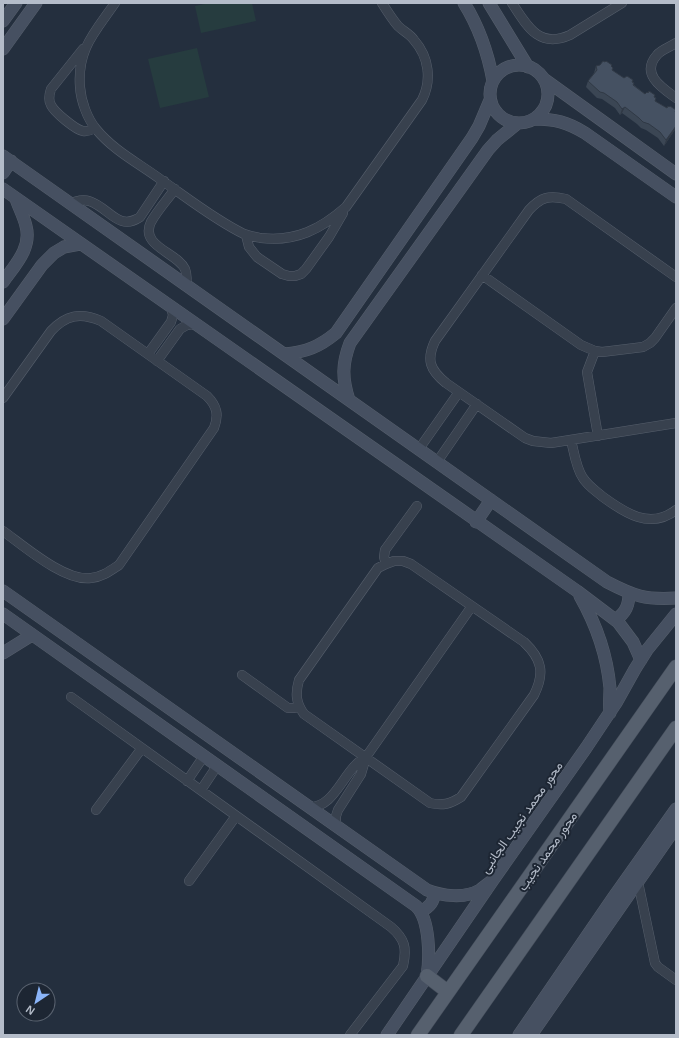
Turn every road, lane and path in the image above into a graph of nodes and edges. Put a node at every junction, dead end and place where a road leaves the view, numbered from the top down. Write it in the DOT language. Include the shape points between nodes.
graph roads {
  1 [pos="16,3"];
  2 [pos="36,3"];
  3 [pos="115,3"];
  4 [pos="464,3"];
  5 [pos="488,3"];
  6 [pos="512,3"];
  7 [pos="622,3"];
  8 [pos="385,5"];
  9 [pos="3,21"];
  10 [pos="676,43"];
  11 [pos="85,47"];
  12 [pos="3,49"];
  13 [pos="528,67"];
  14 [pos="543,79"];
  15 [pos="493,81"];
  16 [pos="676,98"];
  17 [pos="490,100"];
  18 [pos="534,119"];
  19 [pos="518,124"];
  20 [pos="95,128"];
  21 [pos="7,158"];
  22 [pos="3,173"];
  23 [pos="676,174"];
  24 [pos="164,182"];
  25 [pos="3,189"];
  26 [pos="175,189"];
  27 [pos="676,197"];
  28 [pos="16,199"];
  29 [pos="70,203"];
  30 [pos="346,207"];
  31 [pos="246,235"];
  32 [pos="80,244"];
  33 [pos="482,275"];
  34 [pos="676,277"];
  35 [pos="3,282"];
  36 [pos="186,285"];
  37 [pos="171,307"];
  38 [pos="676,308"];
  39 [pos="3,319"];
  40 [pos="195,324"];
  41 [pos="595,351"];
  42 [pos="148,354"];
  43 [pos="284,354"];
  44 [pos="157,361"];
  45 [pos="459,392"];
  46 [pos="3,398"];
  47 [pos="349,400"];
  48 [pos="476,404"];
  49 [pos="676,423"];
  50 [pos="598,436"];
  51 [pos="571,440"];
  52 [pos="419,449"];
  53 [pos="437,462"];
  54 [pos="492,500"];
  55 [pos="417,506"];
  56 [pos="676,510"];
  57 [pos="476,522"];
  58 [pos="3,530"];
  59 [pos="386,564"];
  60 [pos="3,591"];
  61 [pos="577,591"];
  62 [pos="629,593"];
  63 [pos="676,598"];
  64 [pos="472,606"];
  65 [pos="3,614"];
  66 [pos="676,614"];
  67 [pos="615,620"];
  68 [pos="32,635"];
  69 [pos="3,653"];
  70 [pos="641,660"];
  71 [pos="676,667"];
  72 [pos="242,675"];
  73 [pos="676,682"];
  74 [pos="71,697"];
  75 [pos="654,699"];
  76 [pos="167,707"];
  77 [pos="299,707"];
  78 [pos="610,713"];
  79 [pos="156,722"];
  80 [pos="676,728"];
  81 [pos="142,748"];
  82 [pos="204,756"];
  83 [pos="366,757"];
  84 [pos="217,766"];
  85 [pos="187,781"];
  86 [pos="201,790"];
  87 [pos="309,807"];
  88 [pos="676,809"];
  89 [pos="96,810"];
  90 [pos="236,816"];
  91 [pos="336,826"];
  92 [pos="676,827"];
  93 [pos="493,880"];
  94 [pos="189,881"];
  95 [pos="638,882"];
  96 [pos="434,893"];
  97 [pos="617,901"];
  98 [pos="421,911"];
  99 [pos="427,976"];
  100 [pos="676,980"];
  101 [pos="448,992"];
  102 [pos="350,1035"];
  103 [pos="387,1035"];
  104 [pos="418,1035"];
  105 [pos="461,1035"];
  106 [pos="519,1035"];
  107 [pos="531,1035"];
  1 -- 9 [label="street"];
  2 -- 12 [label="street"];
  3 -- 11 [label="street"];
  4 -- 15 [label="street" via="478,28"];
  5 -- 13 [label="street"];
  6 -- 7 [label="street" via="532,32 544,38 558,40 570,36"];
  8 -- 30 [label="street" via="393,20 422,50 429,77 427,91"];
  10 -- 16 [label="street" via="658,54 652,63 655,82"];
  11 -- 20 [label="street" via="80,67 80,88 85,109"];
  11 -- 20 [label="street" via="55,83 49,96 53,110 76,128 84,132"];
  13 -- 14 [label="street"];
  13 -- 15 [label="street" via="508,67"];
  14 -- 18 [label="street" via="547,87 546,105"];
  14 -- 23 [label="street"];
  15 -- 17 [label="street"];
  17 -- 19 [label="street" via="500,116 508,122"];
  17 -- 43 [label="street" via="472,138 336,333 312,349"];
  18 -- 19 [label="street"];
  18 -- 27 [label="street" via="552,119 569,124"];
  19 -- 47 [label="street" via="488,150 350,343 343,371 344,386"];
  20 -- 24 [label="street" via="108,142"];
  21 -- 22 [label="street"];
  21 -- 29 [label="street"];
  24 -- 26 [label="street"];
  24 -- 29 [label="street" via="140,217 128,222 121,221 90,201"];
  25 -- 28 [label="street"];
  26 -- 31 [label="street"];
  26 -- 36 [label="street" via="151,223 149,230 154,243 184,268 187,276"];
  28 -- 32 [label="street"];
  28 -- 35 [label="street" via="26,226 27,244"];
  29 -- 36 [label="street"];
  30 -- 31 [label="street" via="333,219 306,233 276,239"];
  30 -- 31 [label="street" via="306,270 295,276 282,274 257,257 249,247"];
  32 -- 37 [label="street"];
  32 -- 39 [label="street" via="54,252"];
  33 -- 34 [label="street" via="536,202 556,197 566,200"];
  33 -- 41 [label="street" via="581,345"];
  33 -- 45 [label="street" via="430,350 432,368"];
  36 -- 43 [label="street"];
  37 -- 40 [label="street"];
  37 -- 42 [label="street" via="171,322"];
  38 -- 41 [label="street" via="650,343 643,347"];
  40 -- 44 [label="street" via="180,329"];
  40 -- 57 [label="street"];
  41 -- 50 [label="street" via="587,372"];
  42 -- 44 [label="street"];
  42 -- 46 [label="street" via="90,316 68,318 58,323 51,331"];
  43 -- 47 [label="street"];
  44 -- 58 [label="street" via="214,402 217,420 119,565 106,574 90,579 74,577 59,571"];
  45 -- 48 [label="street"];
  45 -- 52 [label="street"];
  47 -- 52 [label="street"];
  48 -- 51 [label="street" via="525,438 551,444"];
  48 -- 53 [label="street"];
  49 -- 50 [label="street"];
  50 -- 51 [label="street"];
  51 -- 56 [label="street" via="579,470 586,483 617,507 640,518 651,519"];
  52 -- 53 [label="street"];
  53 -- 54 [label="street"];
  54 -- 57 [label="street"];
  54 -- 62 [label="street" via="607,582"];
  55 -- 59 [label="street" via="385,550"];
  57 -- 61 [label="street"];
  59 -- 64 [label="street" via="394,561 411,564"];
  59 -- 77 [label="street" via="378,568 298,680 296,698"];
  60 -- 76 [label="street"];
  61 -- 67 [label="street"];
  61 -- 78 [label="street" via="591,616 601,643 610,686"];
  62 -- 63 [label="street" via="642,598"];
  62 -- 67 [label="street" via="627,609"];
  64 -- 83 [label="street"];
  64 -- 83 [label="street" via="533,650 541,672 539,684 529,701 461,797 452,803 430,803"];
  65 -- 68 [label="street"];
  66 -- 70 [label="street, محور محمد نجيب الجانبى"];
  67 -- 70 [label="street" via="633,642"];
  68 -- 69 [label="street"];
  68 -- 79 [label="street"];
  70 -- 78 [label="street, محور محمد نجيب الجانبى"];
  71 -- 75 [label="main road, محور محمد نجيب"];
  72 -- 77 [label="street" via="288,708"];
  73 -- 75 [label="main road"];
  74 -- 81 [label="street"];
  75 -- 101 [label="main road, محور محمد نجيب"];
  76 -- 79 [label="street"];
  76 -- 87 [label="street"];
  77 -- 83 [label="street" via="304,714"];
  78 -- 93 [label="street, محور محمد نجيب الجانبى"];
  79 -- 82 [label="street"];
  80 -- 105 [label="main road"];
  81 -- 85 [label="street"];
  81 -- 89 [label="street"];
  82 -- 84 [label="street"];
  82 -- 85 [label="street"];
  83 -- 87 [label="street" via="353,766 328,802"];
  83 -- 91 [label="street" via="361,774 338,810"];
  84 -- 86 [label="street"];
  84 -- 98 [label="street"];
  85 -- 86 [label="street"];
  86 -- 90 [label="street"];
  87 -- 91 [label="street"];
  88 -- 97 [label="street"];
  90 -- 94 [label="street"];
  90 -- 102 [label="street" via="399,934 406,955 403,966"];
  91 -- 96 [label="street"];
  92 -- 95 [label="street"];
  93 -- 96 [label="street" via="479,890 464,895"];
  93 -- 99 [label="street, محور محمد نجيب الجانبى"];
  95 -- 97 [label="street"];
  95 -- 100 [label="street" via="655,962"];
  96 -- 98 [label="street" via="431,904"];
  97 -- 106 [label="street"];
  97 -- 107 [label="street"];
  98 -- 99 [label="street" via="430,959"];
  99 -- 101 [label="main road"];
  99 -- 103 [label="street, محور محمد نجيب الجانبى"];
  101 -- 104 [label="main road, محور محمد نجيب"];
}
